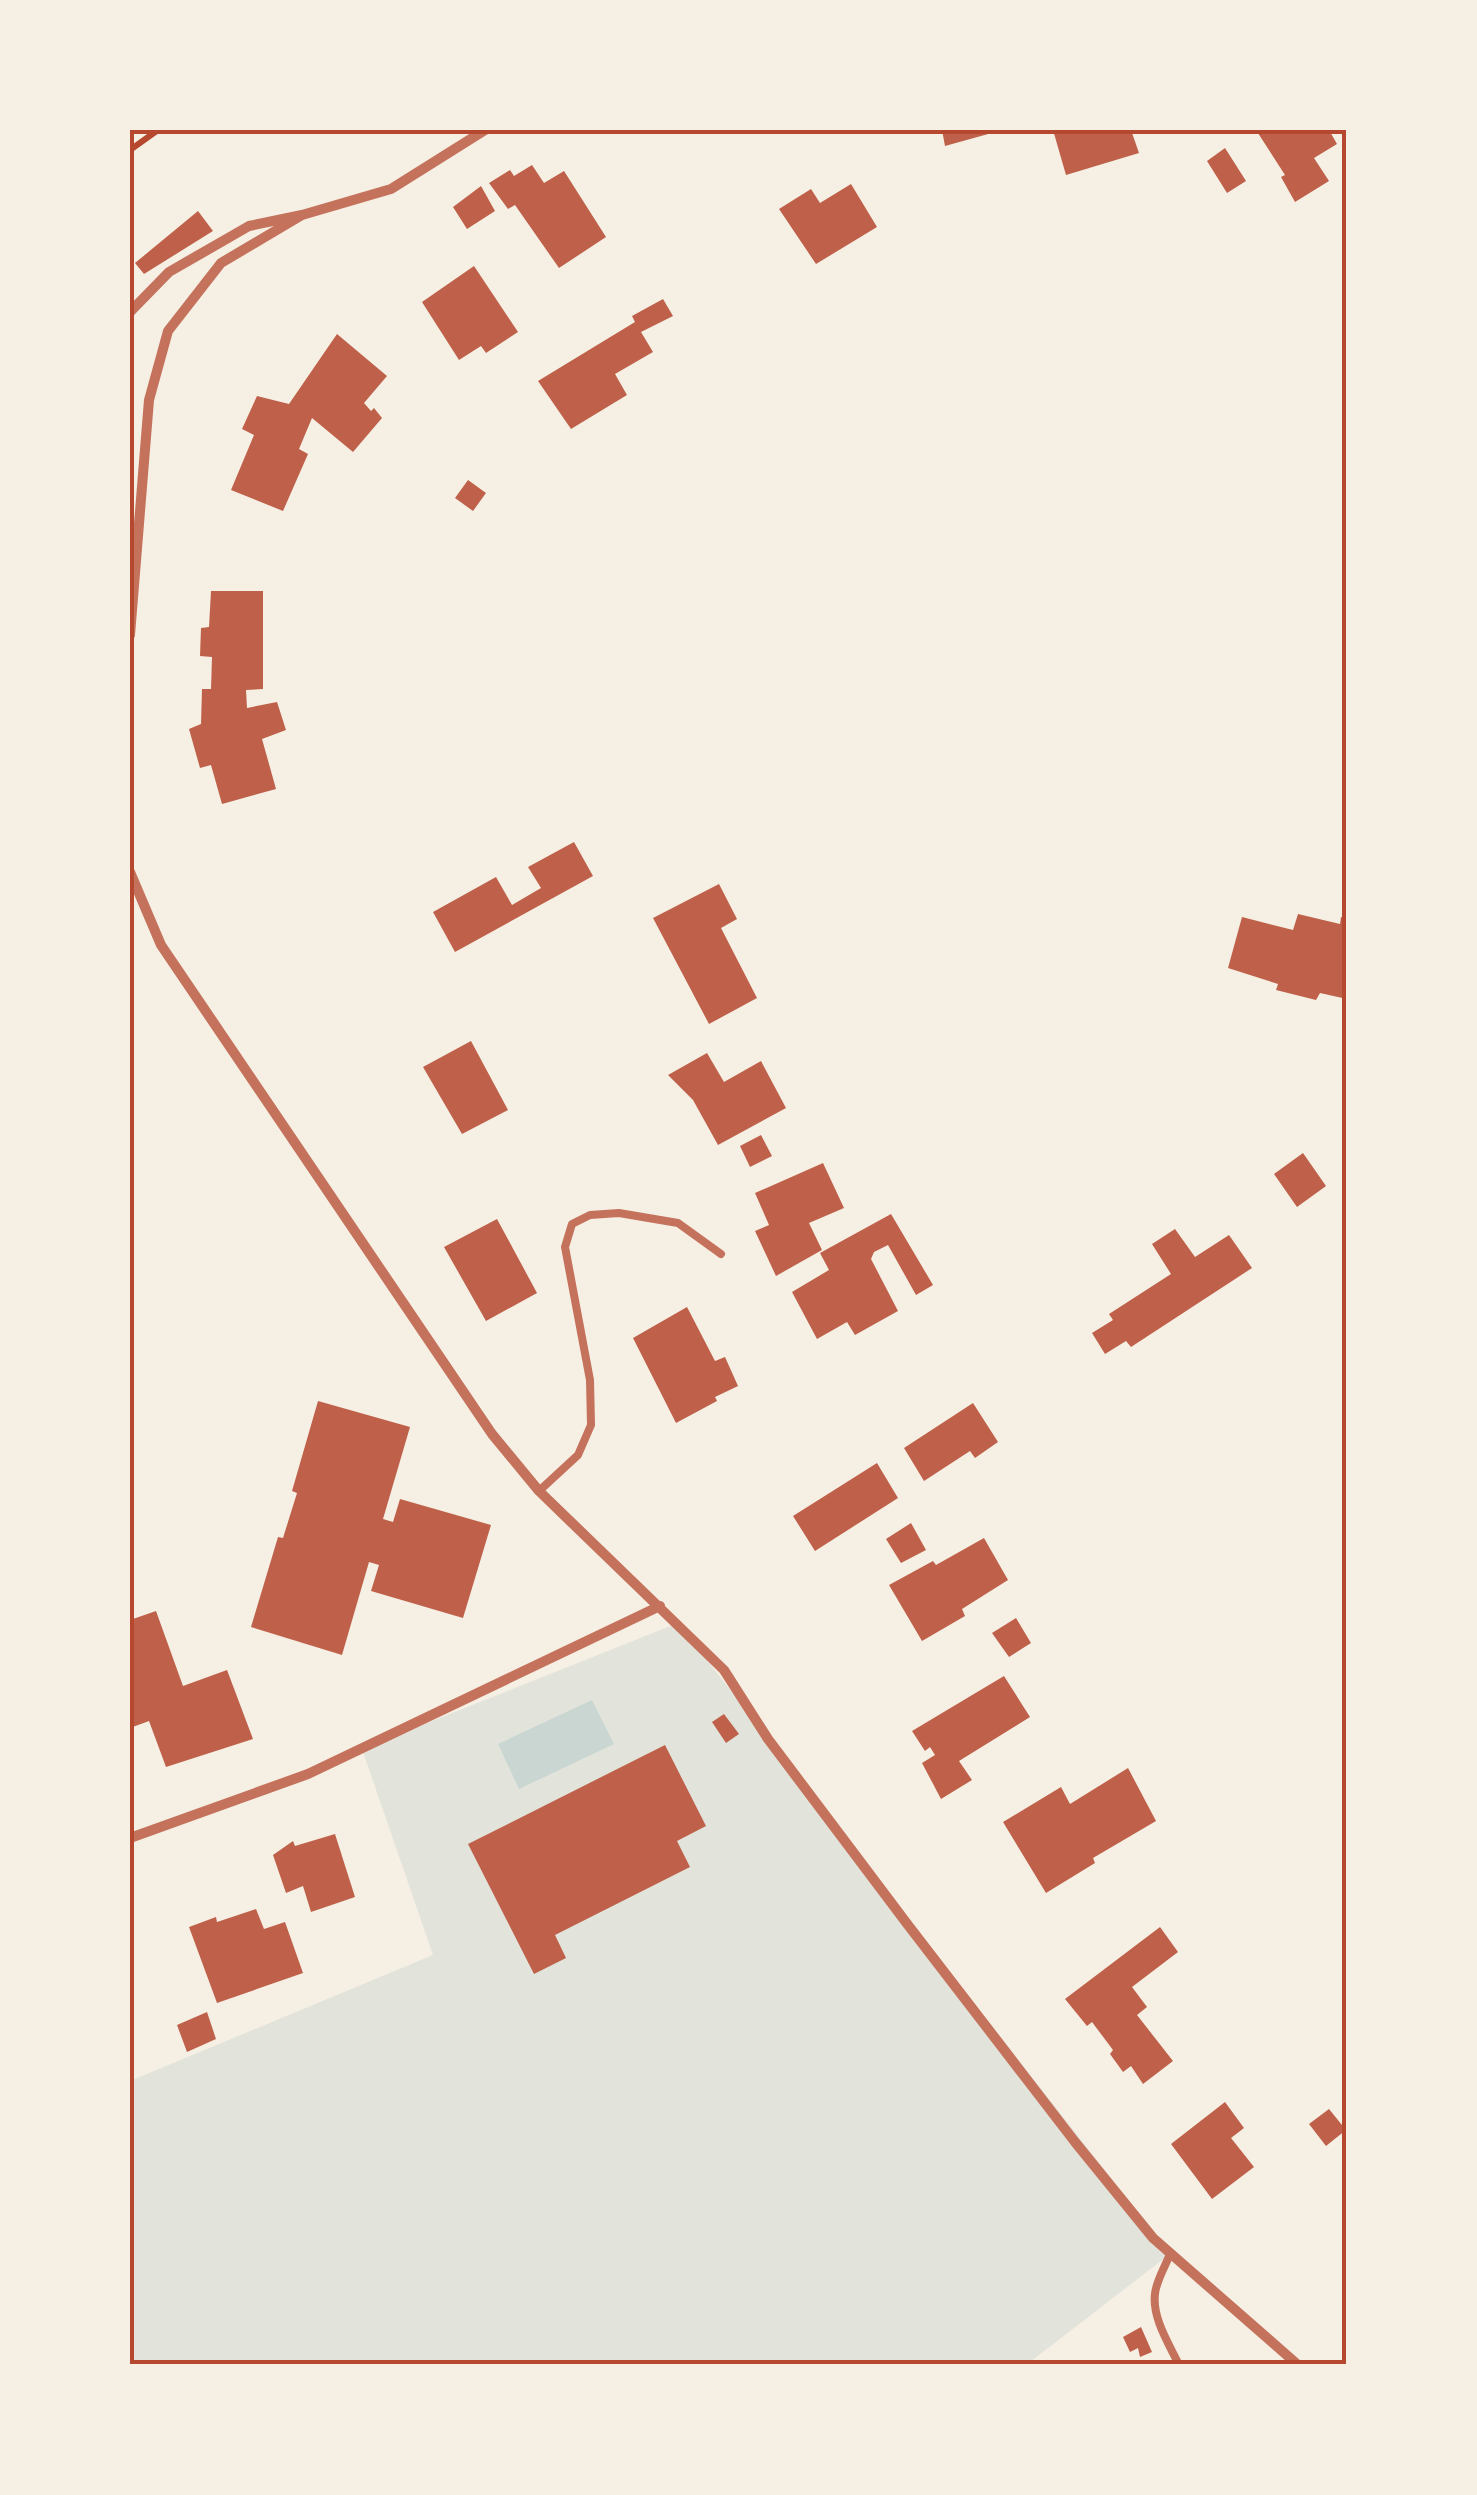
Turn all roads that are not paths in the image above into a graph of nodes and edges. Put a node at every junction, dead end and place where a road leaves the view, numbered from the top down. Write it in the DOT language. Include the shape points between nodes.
graph roads {
  1 [pos="484,130"];
  2 [pos="302,215"];
  3 [pos="130,312"];
  4 [pos="130,634"];
  5 [pos="130,872"];
  6 [pos="721,1254"];
  7 [pos="539,1491"];
  8 [pos="660,1606"];
  9 [pos="130,1838"];
  10 [pos="1170,2254"];
  11 [pos="1180,2365"];
  12 [pos="1298,2365"];
  1 -- 2 [label="street" via="391,190"];
  2 -- 3 [label="street" via="249,226 169,272"];
  2 -- 4 [label="street" via="221,263 168,331 149,400"];
  5 -- 7 [label="street" via="161,945 492,1434"];
  6 -- 7 [label="lane" via="678,1224 619,1212 590,1214 572,1224 565,1247 592,1425 578,1455"];
  7 -- 8 [label="street"];
  8 -- 9 [label="street" via="308,1774"];
  8 -- 10 [label="street" via="724,1670 920,1941"];
  10 -- 11 [label="lane" via="1156,2307"];
  10 -- 12 [label="street"];
}
